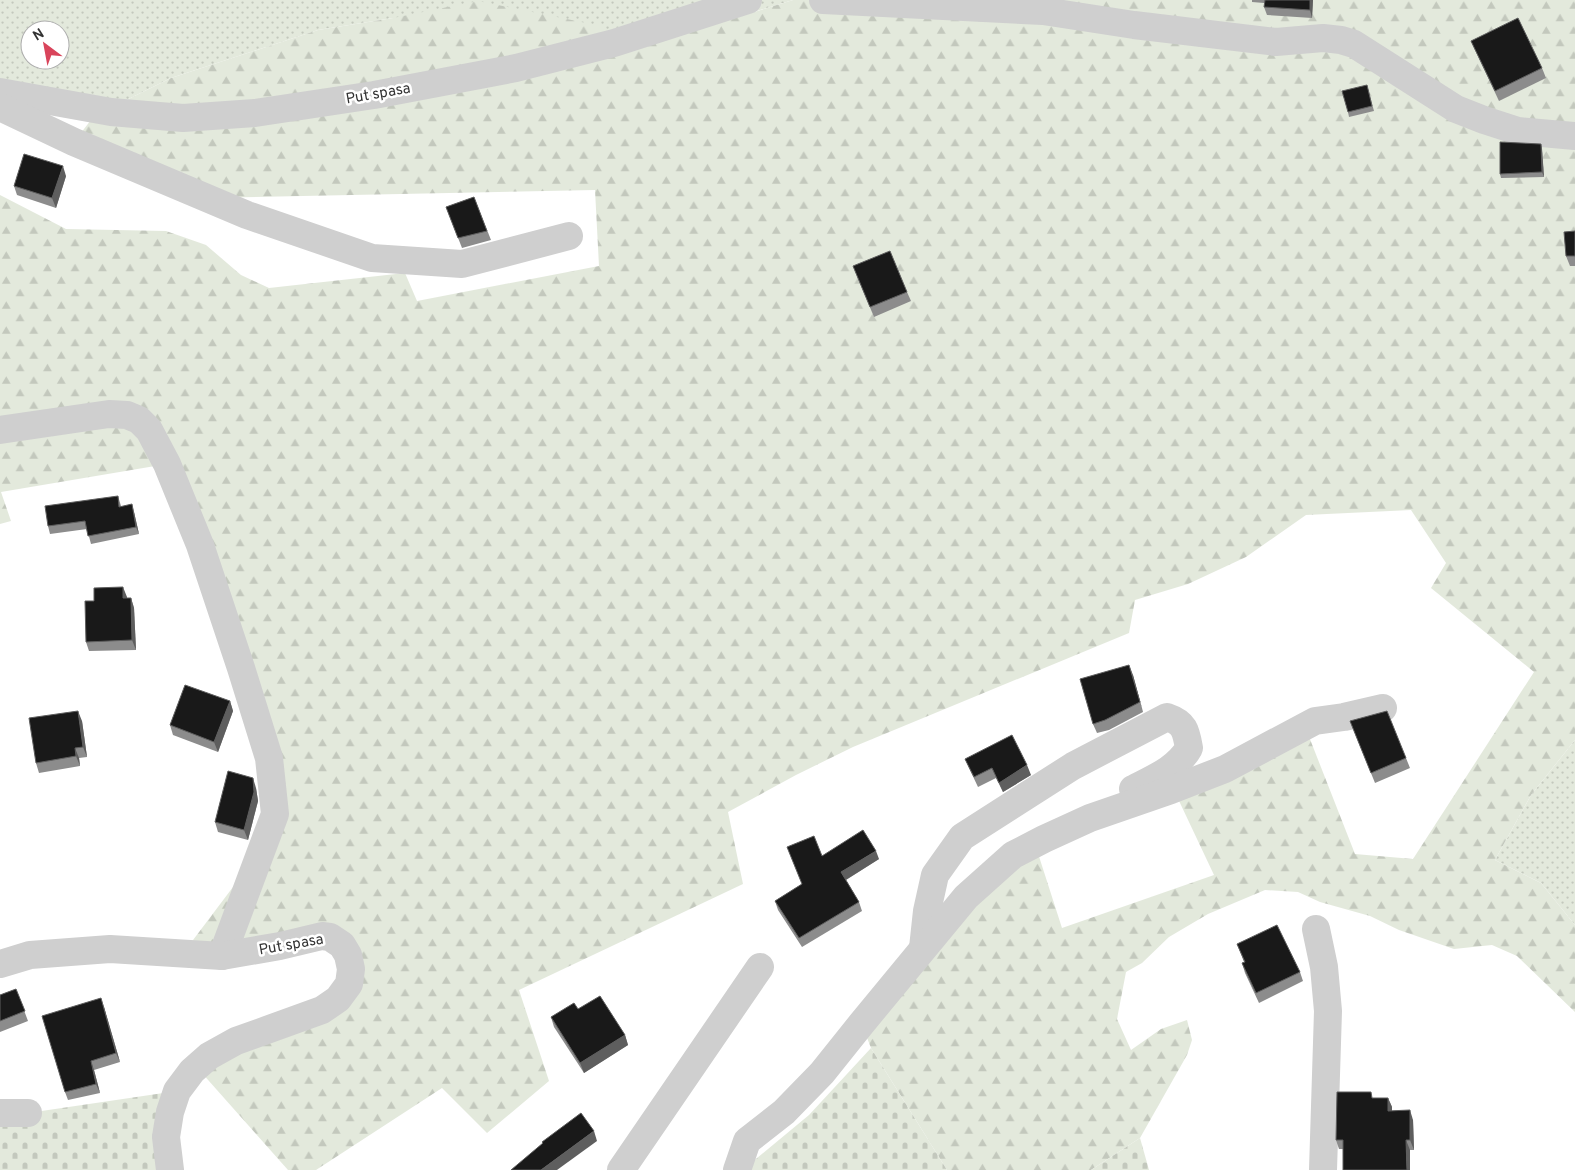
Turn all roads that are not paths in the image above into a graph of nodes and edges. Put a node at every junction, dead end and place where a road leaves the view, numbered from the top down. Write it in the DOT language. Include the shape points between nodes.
graph roads {
  1 [pos="748,0"];
  2 [pos="823,0"];
  3 [pos="0,92"];
  4 [pos="0,106"];
  5 [pos="1575,136"];
  6 [pos="569,236"];
  7 [pos="0,430"];
  8 [pos="1383,708"];
  9 [pos="1090,818"];
  10 [pos="1316,929"];
  11 [pos="923,948"];
  12 [pos="222,956"];
  13 [pos="0,964"];
  14 [pos="760,967"];
  15 [pos="28,1112"];
  16 [pos="0,1113"];
  17 [pos="170,1170"];
  18 [pos="621,1170"];
  19 [pos="737,1170"];
  20 [pos="1323,1170"];
  1 -- 3 [label="street, Put spasa" via="614,43 516,68 255,112 183,118 110,112"];
  2 -- 5 [label="street" via="1043,11 1276,42 1323,38 1341,40 1354,44 1456,109 1518,131"];
  4 -- 6 [label="street" via="74,142 247,215 372,258 462,264"];
  7 -- 12 [label="street" via="109,414 127,415 139,420 149,430 166,464 200,545 241,668 269,758 273,788 275,814"];
  8 -- 9 [label="street" via="1315,721 1225,769"];
  9 -- 11 [label="street" via="1013,855 966,897"];
  9 -- 11 [label="street" via="1184,758 1189,748 1186,730 1176,720 1167,717 1073,766 962,837 935,875"];
  10 -- 20 [label="street" via="1328,1011"];
  11 -- 19 [label="street" via="822,1073 784,1112 747,1141"];
  12 -- 13 [label="street, Put spasa" via="110,950 30,955"];
  12 -- 17 [label="street, Put spasa" via="330,937 342,945 348,955 351,969 349,984 338,999 322,1010 236,1041 209,1056 192,1071 177,1091 170,1112 166,1137"];
  14 -- 18 [label="street"];
  15 -- 16 [label="street"];
}
